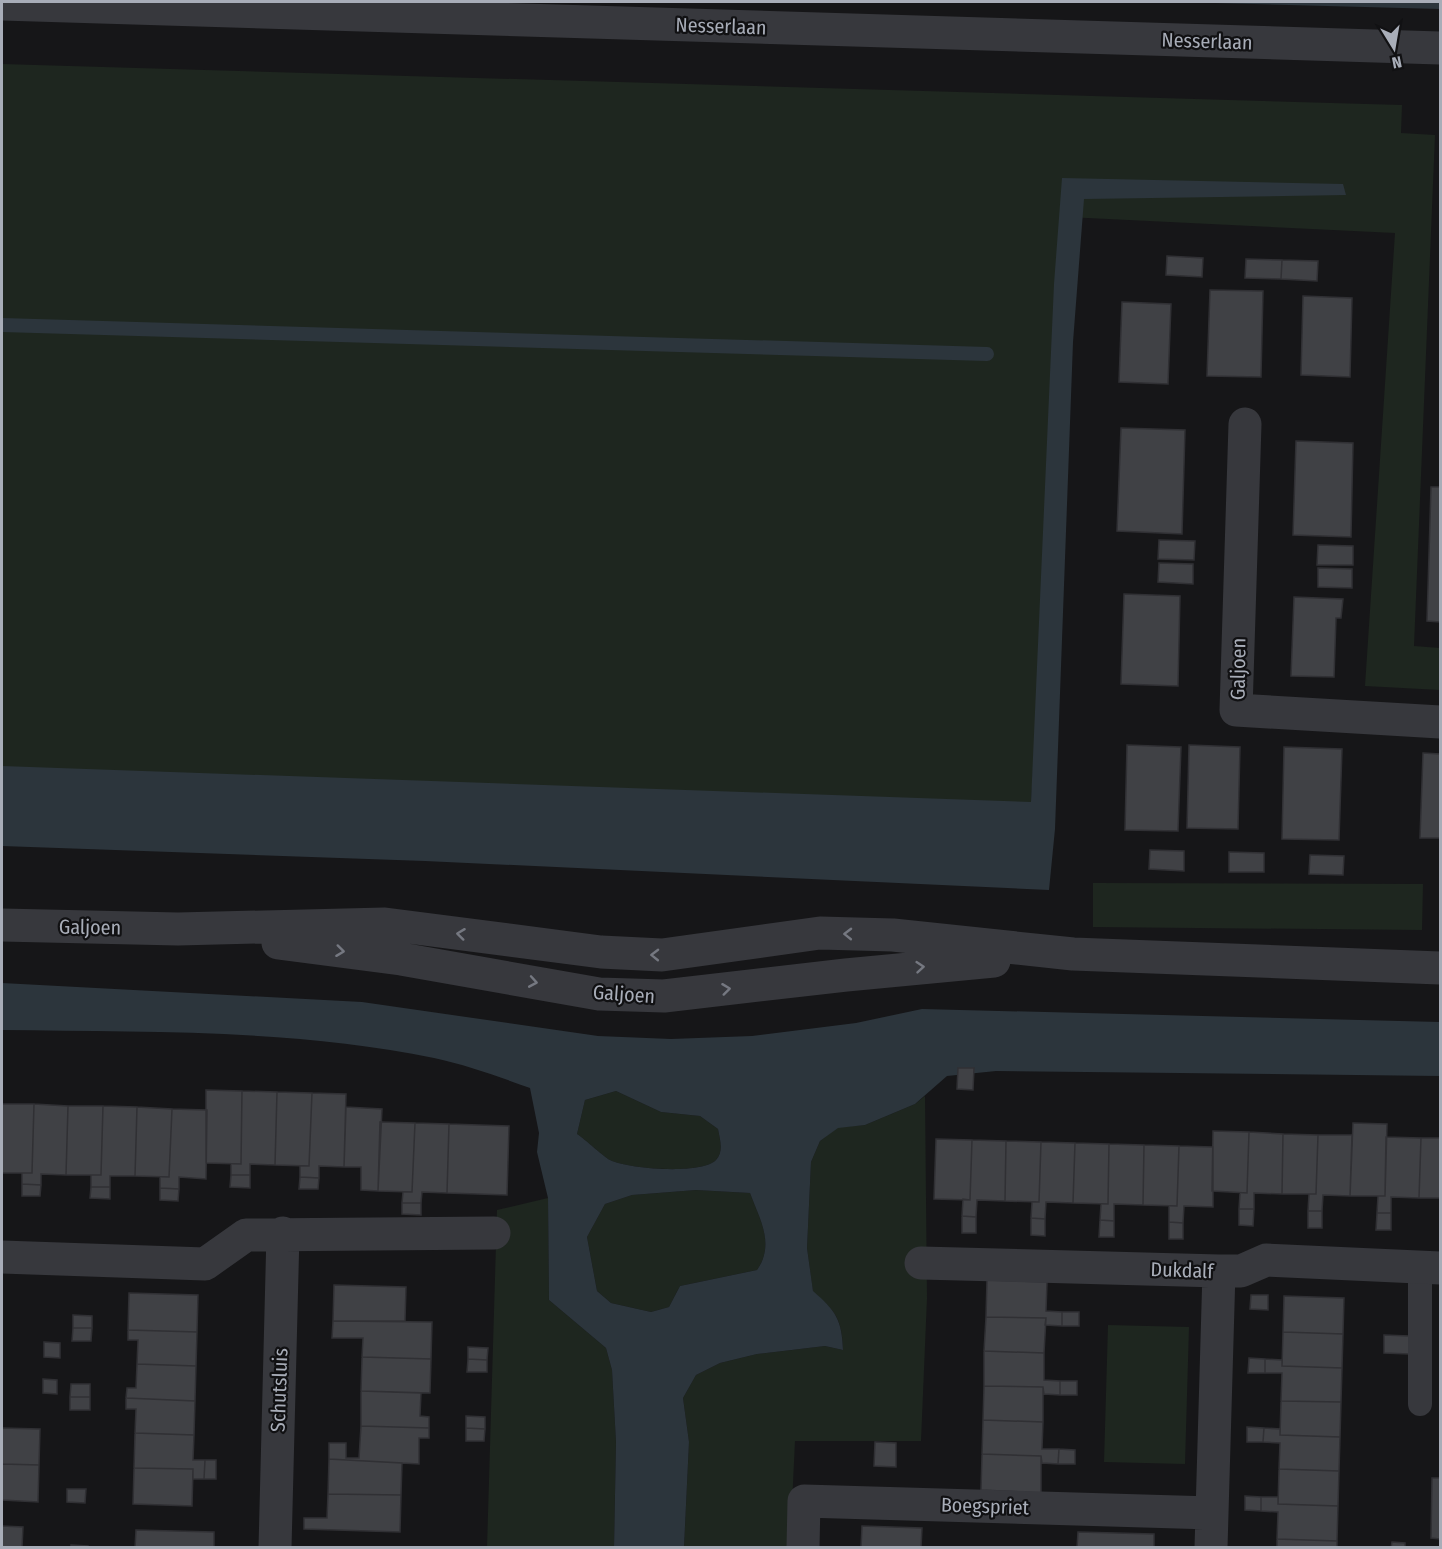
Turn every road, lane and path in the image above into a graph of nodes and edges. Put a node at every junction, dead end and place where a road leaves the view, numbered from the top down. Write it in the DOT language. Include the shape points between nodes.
graph roads {
  1 [pos="2,4"];
  2 [pos="1440,48"];
  3 [pos="1245,424"];
  4 [pos="1440,722"];
  5 [pos="2,925"];
  6 [pos="178,929"];
  7 [pos="1073,954"];
  8 [pos="1440,968"];
  9 [pos="283,1233"];
  10 [pos="494,1233"];
  11 [pos="2,1257"];
  12 [pos="921,1263"];
  13 [pos="1430,1267"];
  14 [pos="1219,1271"];
  15 [pos="1420,1404"];
  16 [pos="1212,1513"];
  17 [pos="274,1548"];
  18 [pos="803,1548"];
  19 [pos="1211,1548"];
  1 -- 2 [label="street, Nesserlaan"];
  3 -- 4 [label="street, Galjoen" via="1236,710"];
  5 -- 6 [label="street, Galjoen"];
  7 -- 6 [label="street, Galjoen, one-way" via="893,935 820,933 662,956 601,952 385,924"];
  6 -- 7 [label="street, Galjoen, one-way" via="401,959 599,994 664,996"];
  7 -- 8 [label="street, Galjoen"];
  9 -- 10 [label="street"];
  9 -- 11 [label="street" via="246,1235 205,1264"];
  9 -- 17 [label="street, Schutsluis"];
  12 -- 14 [label="street, Dukdalf"];
  13 -- 14 [label="street, Dukdalf" via="1266,1260 1241,1270"];
  13 -- 15 [label="lane"];
  14 -- 16 [label="street"];
  16 -- 18 [label="street, Boegspriet" via="804,1501"];
  16 -- 19 [label="street"];
}
